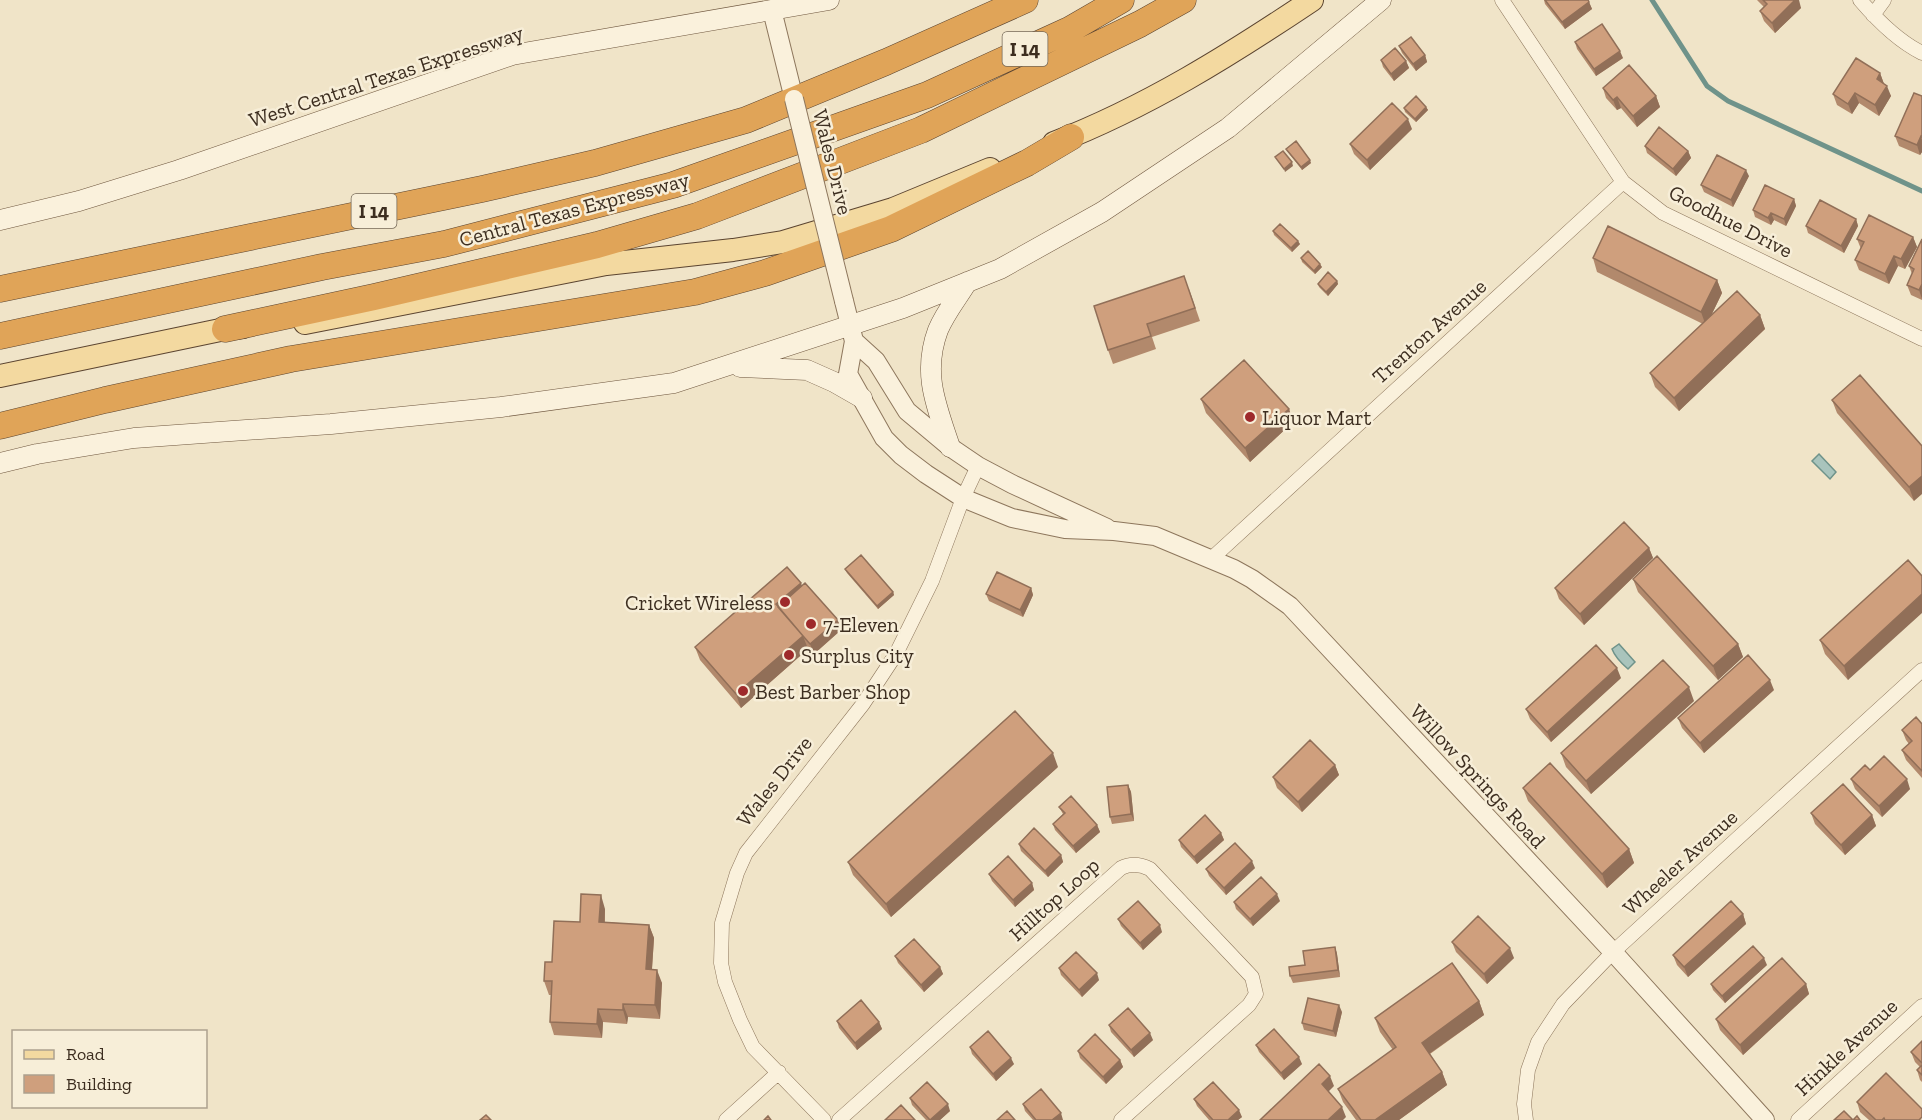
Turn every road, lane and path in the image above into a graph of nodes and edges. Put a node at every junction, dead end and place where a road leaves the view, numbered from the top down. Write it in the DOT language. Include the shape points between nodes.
graph roads {
  1 [pos="829,0"];
  2 [pos="1016,0"];
  3 [pos="1025,0"];
  4 [pos="1121,0"];
  5 [pos="1183,0"];
  6 [pos="1312,0"];
  7 [pos="1381,0"];
  8 [pos="1502,0"];
  9 [pos="1860,0"];
  10 [pos="1884,0"];
  11 [pos="772,10"];
  12 [pos="991,15"];
  13 [pos="1873,15"];
  14 [pos="1922,52"];
  15 [pos="1071,137"];
  16 [pos="1623,182"];
  17 [pos="0,220"];
  18 [pos="967,282"];
  19 [pos="0,289"];
  20 [pos="225,329"];
  21 [pos="851,333"];
  22 [pos="0,336"];
  23 [pos="1922,339"];
  24 [pos="728,366"];
  25 [pos="0,376"];
  26 [pos="862,398"];
  27 [pos="0,426"];
  28 [pos="950,447"];
  29 [pos="0,463"];
  30 [pos="978,466"];
  31 [pos="963,498"];
  32 [pos="1113,531"];
  33 [pos="1210,560"];
  34 [pos="1922,670"];
  35 [pos="1613,952"];
  36 [pos="1922,1006"];
  37 [pos="779,1072"];
  38 [pos="726,1120"];
  39 [pos="824,1120"];
  40 [pos="839,1120"];
  41 [pos="1121,1120"];
  42 [pos="1526,1120"];
  43 [pos="1765,1120"];
  44 [pos="1798,1120"];
  1 -- 11 [label="main road, West Central Texas Expressway"];
  2 -- 12 [label="highway"];
  3 -- 12 [label="highway, Central Texas Expressway / I 14"];
  4 -- 22 [label="highway, Central Texas Expressway / I 14" via="1071,29 927,95 673,185 444,244"];
  5 -- 20 [label="highway" via="921,130 697,216 597,245"];
  6 -- 15 [label="main road" via="1161,95"];
  7 -- 18 [label="main road" via="1228,128 1102,212 1000,269"];
  8 -- 16 [label="street, Goodhue Drive"];
  9 -- 13 [label="street"];
  10 -- 13 [label="street"];
  11 -- 17 [label="main road, West Central Texas Expressway" via="512,55 179,170"];
  11 -- 21 [label="street, Wales Drive, bridge"];
  12 -- 19 [label="highway, Central Texas Expressway / I 14" via="746,120 595,163"];
  13 -- 14 [label="street"];
  15 -- 20 [label="main road" via="893,208 783,242 606,264 317,322"];
  15 -- 27 [label="highway" via="1027,163 891,229 765,273 695,292 291,359"];
  16 -- 23 [label="street, Goodhue Drive" via="1663,213"];
  16 -- 33 [label="street, Trenton Avenue"];
  18 -- 21 [label="main road"];
  18 -- 28 [label="main road" via="939,329 930,362 932,392"];
  20 -- 25 [label="main road"];
  21 -- 24 [label="main road"];
  21 -- 26 [label="street, Willow Springs Road" via="848,374"];
  21 -- 28 [label="street, Willow Springs Road" via="876,361 907,411"];
  24 -- 26 [label="main road" via="807,370"];
  24 -- 29 [label="main road" via="674,383 513,405 331,424 134,438"];
  26 -- 31 [label="street, Willow Springs Road" via="884,438 900,455"];
  28 -- 30 [label="street, Willow Springs Road"];
  30 -- 31 [label="street, Wales Drive"];
  30 -- 32 [label="street, Willow Springs Road"];
  31 -- 32 [label="street, Willow Springs Road" via="1012,518 1065,530"];
  31 -- 37 [label="street, Wales Drive" via="932,581 896,654 863,704 746,853 727,905 722,923 725,982 753,1047"];
  32 -- 33 [label="street, Willow Springs Road" via="1155,536"];
  33 -- 35 [label="street, Willow Springs Road" via="1252,579 1290,606"];
  34 -- 35 [label="street, Wheeler Avenue"];
  35 -- 42 [label="street, Wheeler Avenue" via="1563,1005 1538,1042 1527,1070"];
  35 -- 43 [label="street, Willow Springs Road"];
  36 -- 44 [label="street, Hinkle Avenue"];
  37 -- 38 [label="street"];
  37 -- 39 [label="street, Wales Drive"];
  40 -- 41 [label="street, Hilltop Loop" via="1129,864 1150,870 1252,977 1256,994 1250,1005"];
}
